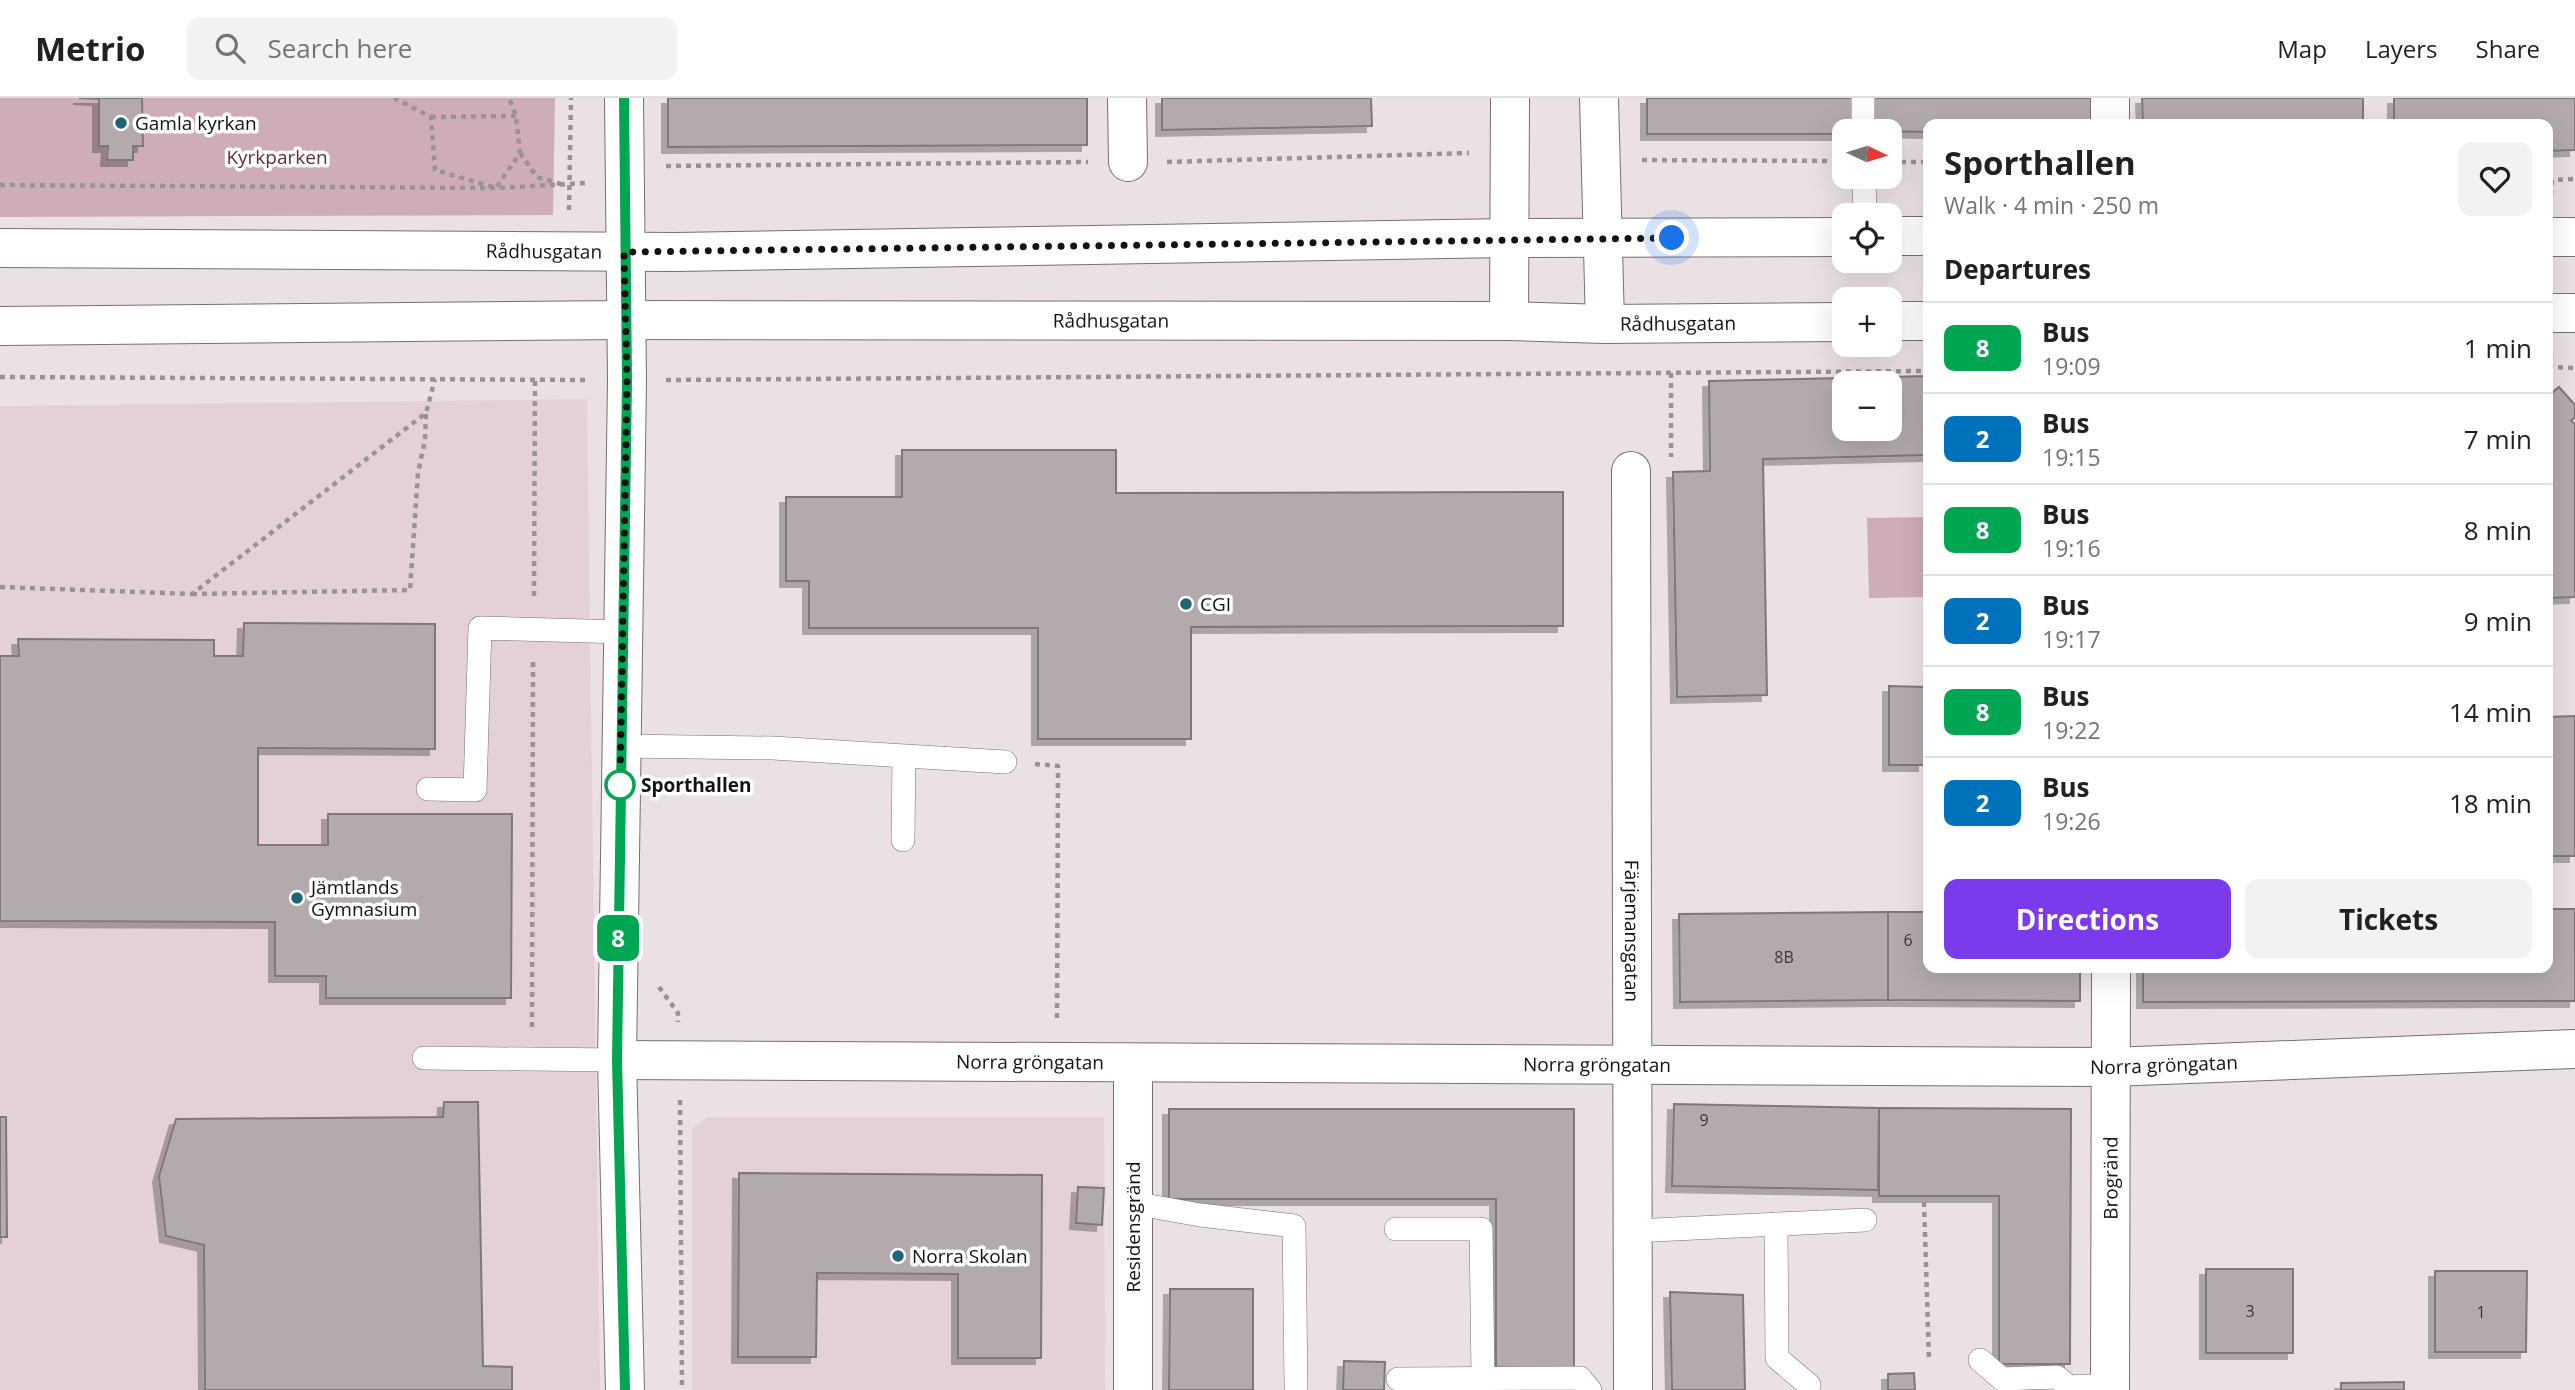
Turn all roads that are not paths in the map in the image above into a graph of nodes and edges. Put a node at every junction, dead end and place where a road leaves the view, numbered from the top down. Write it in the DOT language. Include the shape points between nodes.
graph roads {
  1 [pos="624,98"];
  2 [pos="1128,98"];
  3 [pos="1510,98"];
  4 [pos="1599,98"];
  5 [pos="1863,98"];
  6 [pos="2110,98"];
  7 [pos="1863,119"];
  8 [pos="2110,119"];
  9 [pos="1128,162"];
  10 [pos="1902,236"];
  11 [pos="1923,236"];
  12 [pos="1507,237"];
  13 [pos="1832,237"];
  14 [pos="2553,237"];
  15 [pos="2575,237"];
  16 [pos="1603,239"];
  17 [pos="0,248"];
  18 [pos="624,252"];
  19 [pos="2553,313"];
  20 [pos="2575,313"];
  21 [pos="625,320"];
  22 [pos="1509,321"];
  23 [pos="1902,321"];
  24 [pos="1923,321"];
  25 [pos="1832,322"];
  26 [pos="1605,324"];
  27 [pos="0,326"];
  28 [pos="1631,471"];
  29 [pos="622,632"];
  30 [pos="620,746"];
  31 [pos="904,757"];
  32 [pos="1005,762"];
  33 [pos="428,789"];
  34 [pos="903,839"];
  35 [pos="2111,973"];
  36 [pos="2575,1049"];
  37 [pos="424,1058"];
  38 [pos="617,1060"];
  39 [pos="1133,1063"];
  40 [pos="1634,1066"];
  41 [pos="2111,1068"];
  42 [pos="1133,1203"];
  43 [pos="1865,1220"];
  44 [pos="1776,1224"];
  45 [pos="1396,1229"];
  46 [pos="1633,1231"];
  47 [pos="1980,1360"];
  48 [pos="1398,1379"];
  49 [pos="1483,1379"];
  50 [pos="1810,1385"];
  51 [pos="1296,1386"];
  52 [pos="2110,1387"];
  53 [pos="625,1390"];
  54 [pos="1133,1390"];
  55 [pos="1590,1390"];
  56 [pos="1633,1390"];
  1 -- 18 [label="street"];
  2 -- 9 [label="street"];
  3 -- 12 [label="street"];
  4 -- 16 [label="street"];
  5 -- 7 [label="lane"];
  6 -- 8 [label="street"];
  10 -- 11 [label="street"];
  12 -- 16 [label="street, Rådhusgatan"];
  12 -- 18 [label="street, Rådhusgatan"];
  12 -- 22 [label="street"];
  13 -- 16 [label="street, Rådhusgatan"];
  14 -- 15 [label="street"];
  16 -- 26 [label="street"];
  17 -- 18 [label="street, Rådhusgatan"];
  18 -- 21 [label="street"];
  19 -- 20 [label="street"];
  21 -- 22 [label="street, Rådhusgatan"];
  21 -- 27 [label="street, Rådhusgatan"];
  21 -- 29 [label="street"];
  22 -- 26 [label="street, Rådhusgatan"];
  23 -- 24 [label="street"];
  25 -- 26 [label="street, Rådhusgatan"];
  28 -- 40 [label="street, Färjemansgatan"];
  29 -- 30 [label="street"];
  29 -- 33 [label="lane" via="480,628 475,790"];
  30 -- 31 [label="lane" via="773,748"];
  30 -- 38 [label="street"];
  31 -- 32 [label="lane"];
  31 -- 34 [label="lane"];
  35 -- 41 [label="street, Brogränd"];
  36 -- 41 [label="street, Norra gröngatan"];
  37 -- 38 [label="lane"];
  38 -- 39 [label="street, Norra gröngatan"];
  38 -- 53 [label="street"];
  39 -- 40 [label="street, Norra gröngatan"];
  39 -- 42 [label="street, Residensgränd"];
  40 -- 41 [label="street, Norra gröngatan"];
  40 -- 46 [label="street, Färjemansgatan"];
  41 -- 52 [label="street, Brogränd"];
  42 -- 51 [label="lane" via="1293,1226"];
  42 -- 54 [label="street, Residensgränd"];
  43 -- 44 [label="lane"];
  44 -- 46 [label="lane"];
  44 -- 50 [label="lane" via="1777,1358"];
  45 -- 49 [label="lane" via="1481,1229"];
  46 -- 56 [label="street, Färjemansgatan"];
  47 -- 52 [label="lane" via="2003,1379 2057,1377 2069,1387"];
  48 -- 49 [label="lane"];
  49 -- 55 [label="lane" via="1580,1378"];
}
